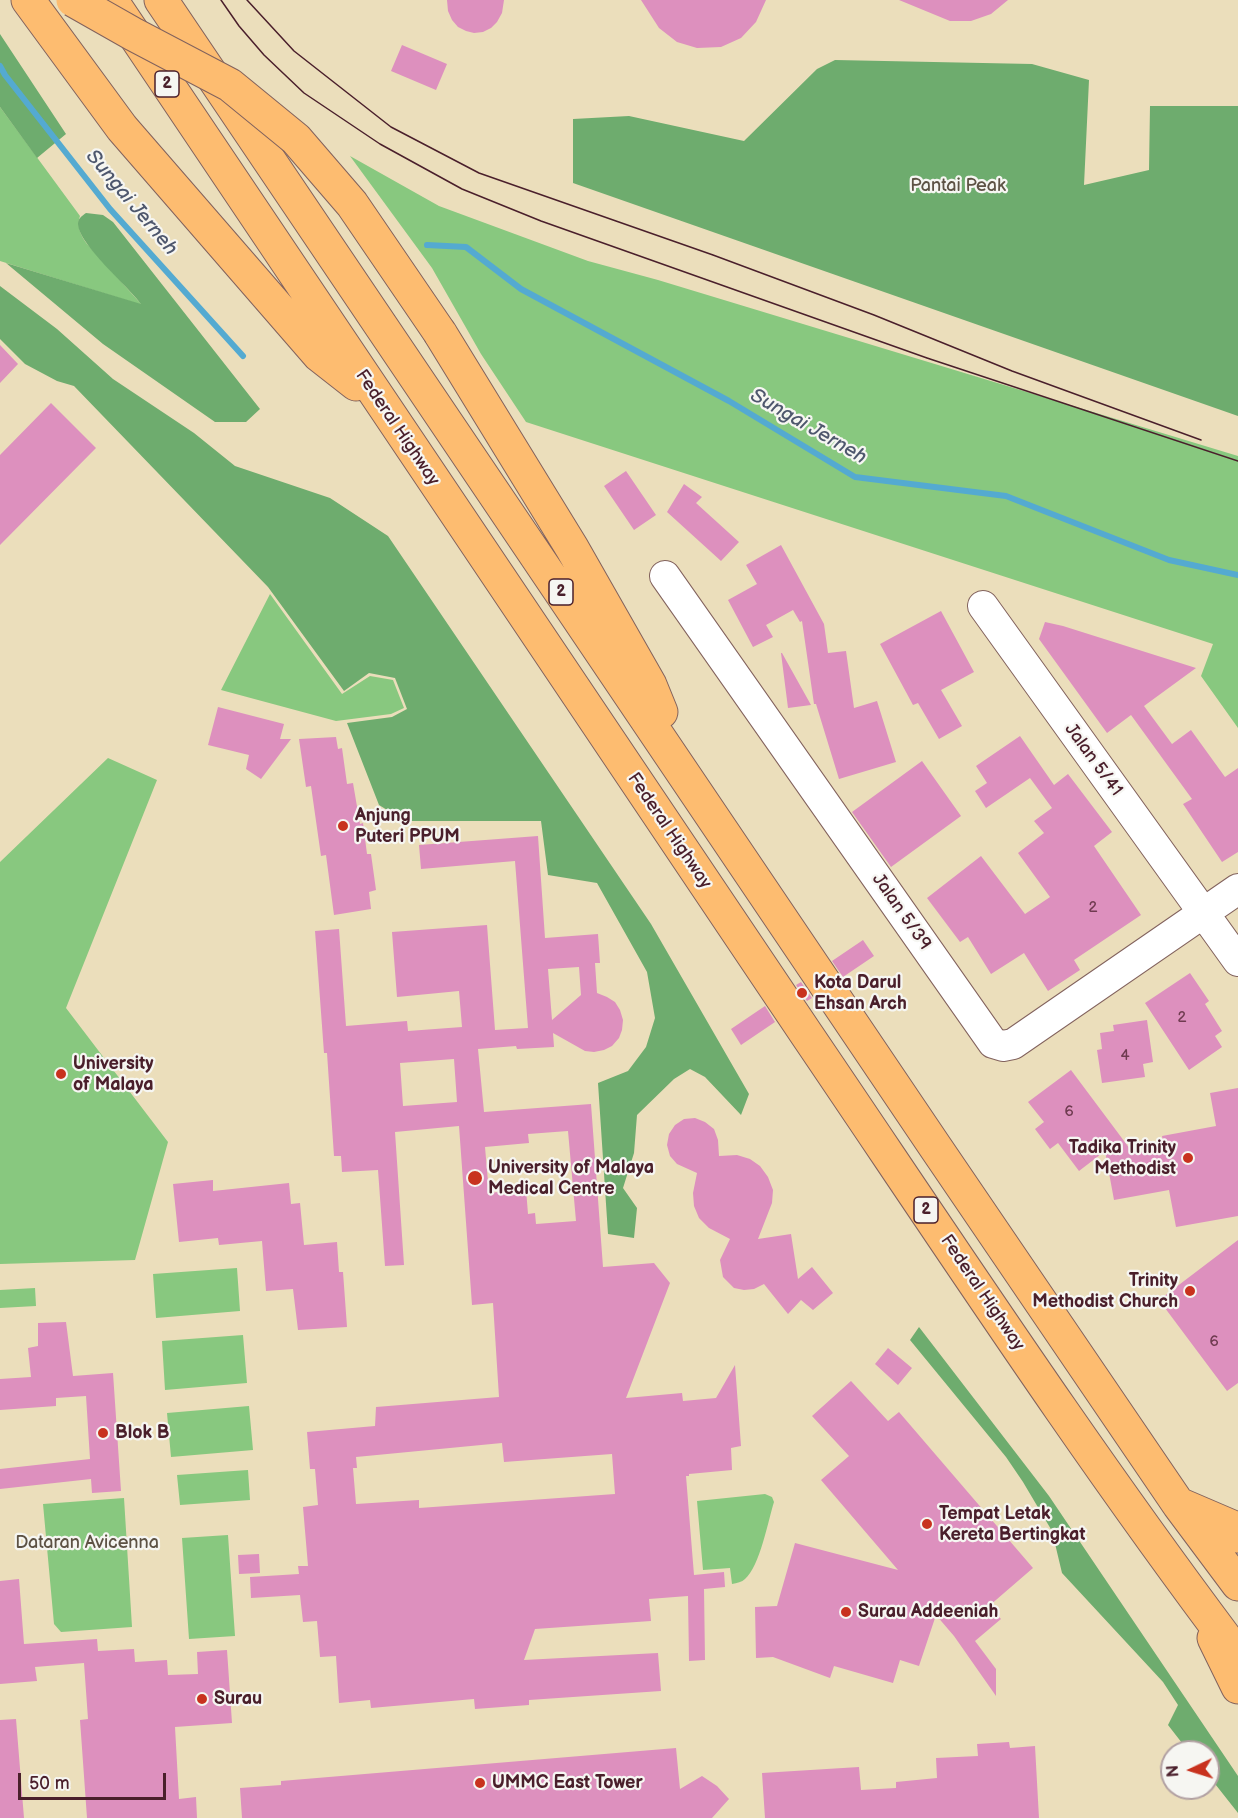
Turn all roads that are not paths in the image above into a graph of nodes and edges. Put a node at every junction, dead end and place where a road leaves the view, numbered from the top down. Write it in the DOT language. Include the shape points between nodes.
graph roads {
  1 [pos="28,0"];
  2 [pos="73,0"];
  3 [pos="111,0"];
  4 [pos="161,0"];
  5 [pos="381,404"];
  6 [pos="665,576"];
  7 [pos="983,606"];
  8 [pos="687,778"];
  9 [pos="1238,889"];
  10 [pos="1203,913"];
  11 [pos="1238,961"];
  12 [pos="1179,1505"];
  13 [pos="1238,1536"];
  14 [pos="1238,1584"];
  15 [pos="1193,1596"];
  16 [pos="1238,1654"];
  17 [pos="1238,1687"];
  1 -- 5 [label="highway" via="122,128 319,355"];
  2 -- 8 [label="highway, bridge" via="230,85 296,138 352,204 440,333 572,548 650,685"];
  3 -- 5 [label="highway, Federal Highway / 2"];
  4 -- 8 [label="highway, 2"];
  5 -- 15 [label="highway, Federal Highway / 2" via="1038,1375"];
  6 -- 10 [label="street, Jalan 5/39" via="993,1043 1013,1044"];
  7 -- 10 [label="street, Jalan 5/41"];
  8 -- 12 [label="highway, 2"];
  9 -- 10 [label="street"];
  10 -- 11 [label="street, Jalan 5/41"];
  12 -- 13 [label="highway" via="1230,1526"];
  12 -- 14 [label="highway, 2"];
  15 -- 16 [label="highway, Federal Highway / 2"];
  15 -- 17 [label="highway"];
}
